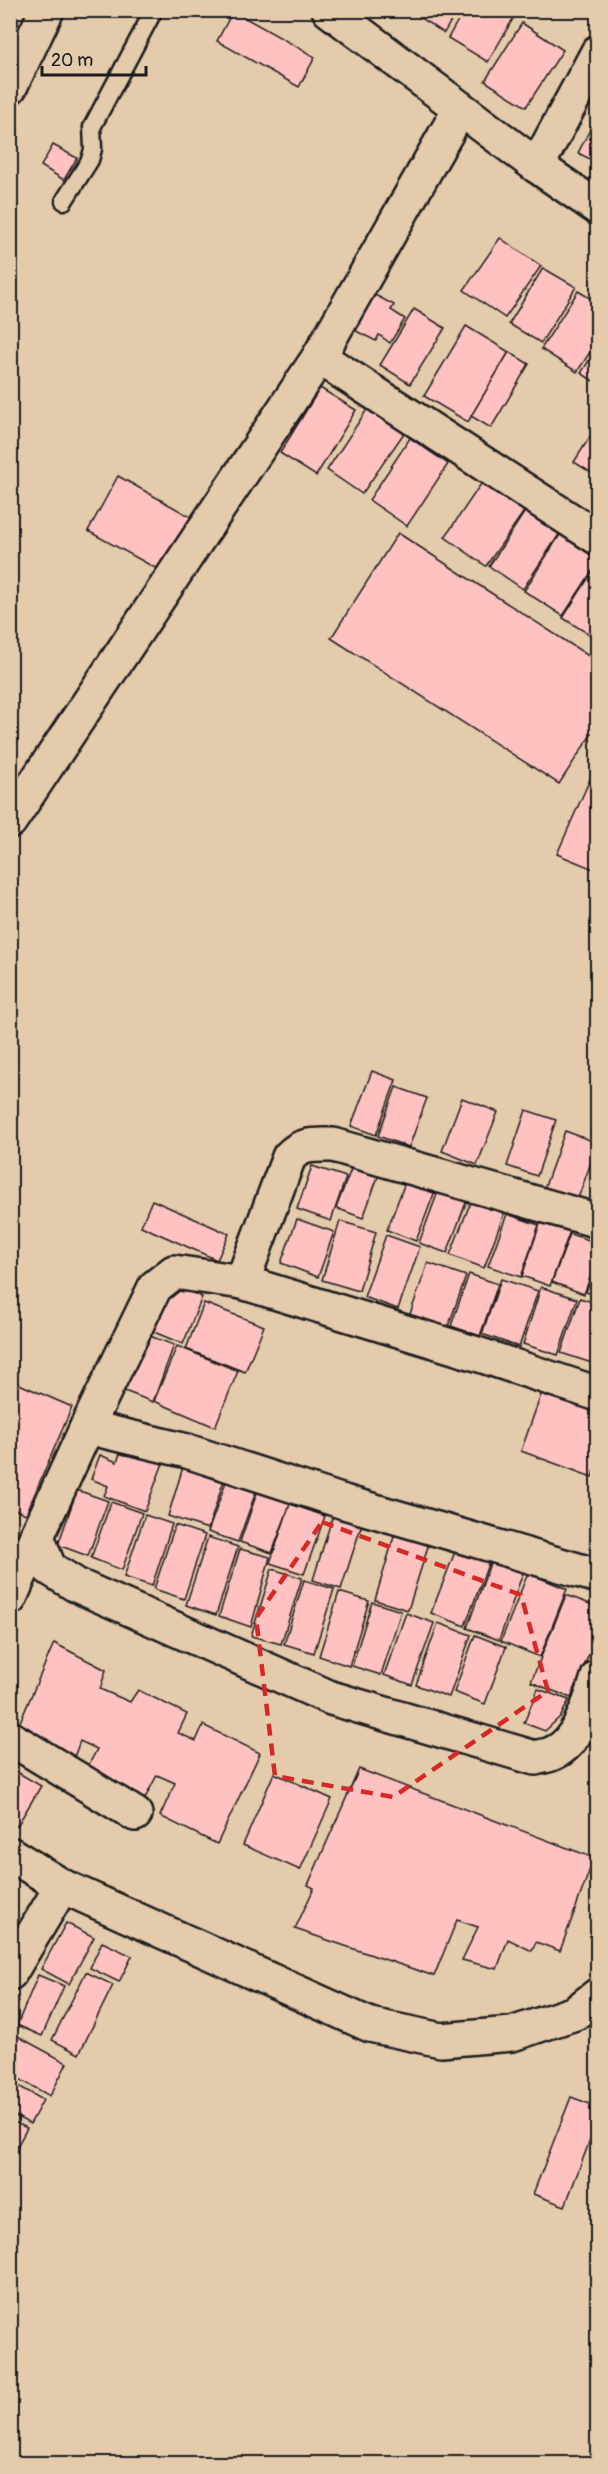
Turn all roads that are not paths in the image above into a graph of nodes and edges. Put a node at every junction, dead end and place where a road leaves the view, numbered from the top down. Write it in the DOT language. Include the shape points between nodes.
graph roads {
  1 [pos="47,10"];
  2 [pos="154,10"];
  3 [pos="329,10"];
  4 [pos="597,52"];
  5 [pos="10,87"];
  6 [pos="460,109"];
  7 [pos="537,166"];
  8 [pos="64,201"];
  9 [pos="597,208"];
  10 [pos="319,357"];
  11 [pos="597,538"];
  12 [pos="10,820"];
  13 [pos="597,1221"];
  14 [pos="242,1282"];
  15 [pos="597,1394"];
  16 [pos="87,1427"];
  17 [pos="37,1536"];
  18 [pos="597,1576"];
  19 [pos="10,1598"];
  20 [pos="595,1696"];
  21 [pos="10,1738"];
  22 [pos="135,1814"];
  23 [pos="10,1854"];
  24 [pos="62,1886"];
  25 [pos="10,1973"];
  26 [pos="597,1995"];
  1 -- 5 [label="street"];
  2 -- 8 [label="lane" via="93,127 90,160"];
  3 -- 6 [label="street"];
  4 -- 7 [label="street"];
  6 -- 7 [label="street"];
  6 -- 10 [label="street"];
  7 -- 9 [label="street"];
  10 -- 11 [label="street"];
  10 -- 12 [label="street"];
  13 -- 14 [label="street" via="333,1145 306,1146 289,1157"];
  14 -- 15 [label="street"];
  14 -- 16 [label="street" via="174,1272 155,1287"];
  16 -- 17 [label="street"];
  16 -- 18 [label="street" via="187,1451"];
  17 -- 19 [label="street"];
  17 -- 20 [label="street" via="49,1568 76,1585 331,1698 535,1758 555,1753 570,1742"];
  21 -- 22 [label="street"];
  23 -- 24 [label="street"];
  24 -- 25 [label="street"];
  24 -- 26 [label="street" via="370,2025 441,2040 513,2034 575,2013"];
}
